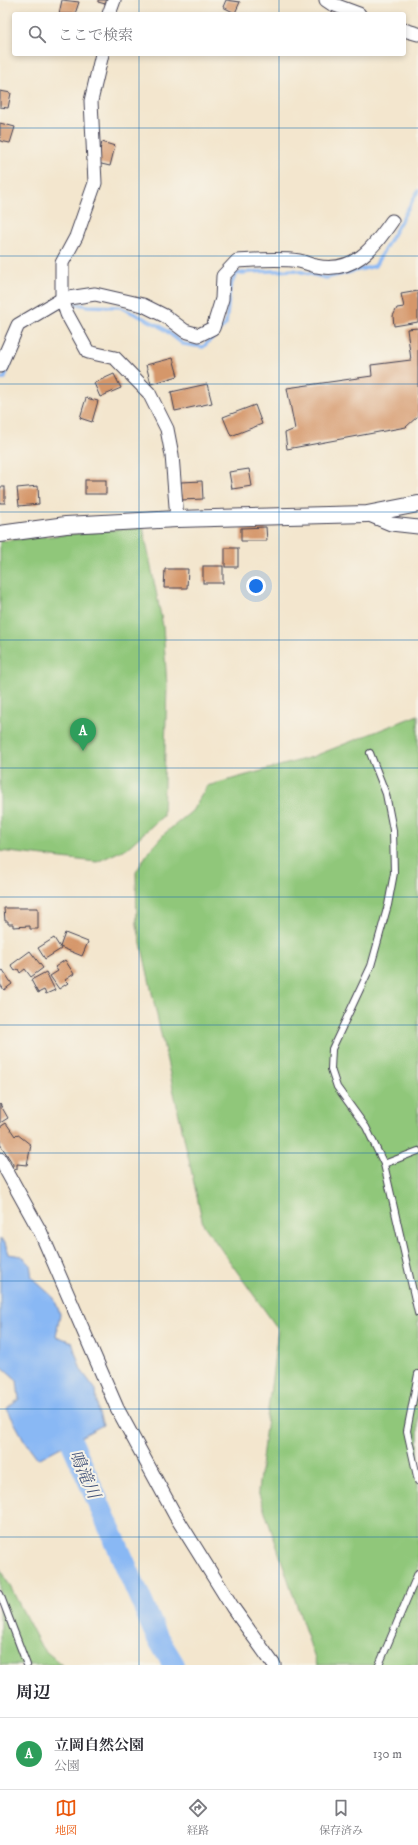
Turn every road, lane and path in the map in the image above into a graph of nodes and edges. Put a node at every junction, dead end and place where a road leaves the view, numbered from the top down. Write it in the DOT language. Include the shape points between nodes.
graph roads {
  1 [pos="114,0"];
  2 [pos="326,0"];
  3 [pos="110,12"];
  4 [pos="354,12"];
  5 [pos="406,31"];
  6 [pos="418,34"];
  7 [pos="102,56"];
  8 [pos="392,221"];
  9 [pos="62,299"];
  10 [pos="0,366"];
  11 [pos="418,504"];
  12 [pos="367,514"];
  13 [pos="177,519"];
  14 [pos="418,527"];
  15 [pos="0,534"];
  16 [pos="370,753"];
  17 [pos="418,1151"];
  18 [pos="0,1158"];
  19 [pos="384,1164"];
  20 [pos="418,1313"];
  21 [pos="418,1374"];
  22 [pos="418,1481"];
  23 [pos="418,1573"];
  24 [pos="0,1594"];
  25 [pos="27,1665"];
  26 [pos="274,1665"];
  27 [pos="379,1665"];
  1 -- 3 [label="street"];
  2 -- 4 [label="street"];
  5 -- 6 [label="street"];
  7 -- 9 [label="street" via="91,101 94,183 76,237 62,263"];
  8 -- 9 [label="street" via="373,248 350,264 331,268 298,261 237,261 223,276 222,299 213,328 199,335 185,331 165,316 143,306 95,294"];
  9 -- 10 [label="street" via="18,325"];
  9 -- 13 [label="street" via="66,314 88,352 115,358 149,393 167,429 172,455"];
  11 -- 12 [label="street"];
  12 -- 13 [label="street"];
  12 -- 14 [label="street" via="391,524"];
  13 -- 15 [label="street" via="66,525"];
  16 -- 19 [label="lane" via="386,794 392,822 394,873 371,966 332,1049 331,1069 337,1087 366,1127"];
  17 -- 19 [label="lane"];
  18 -- 26 [label="street" via="41,1233 117,1408 175,1515"];
  19 -- 20 [label="lane"];
  21 -- 22 [label="lane" via="407,1431"];
  23 -- 27 [label="lane"];
  24 -- 25 [label="lane"];
}
